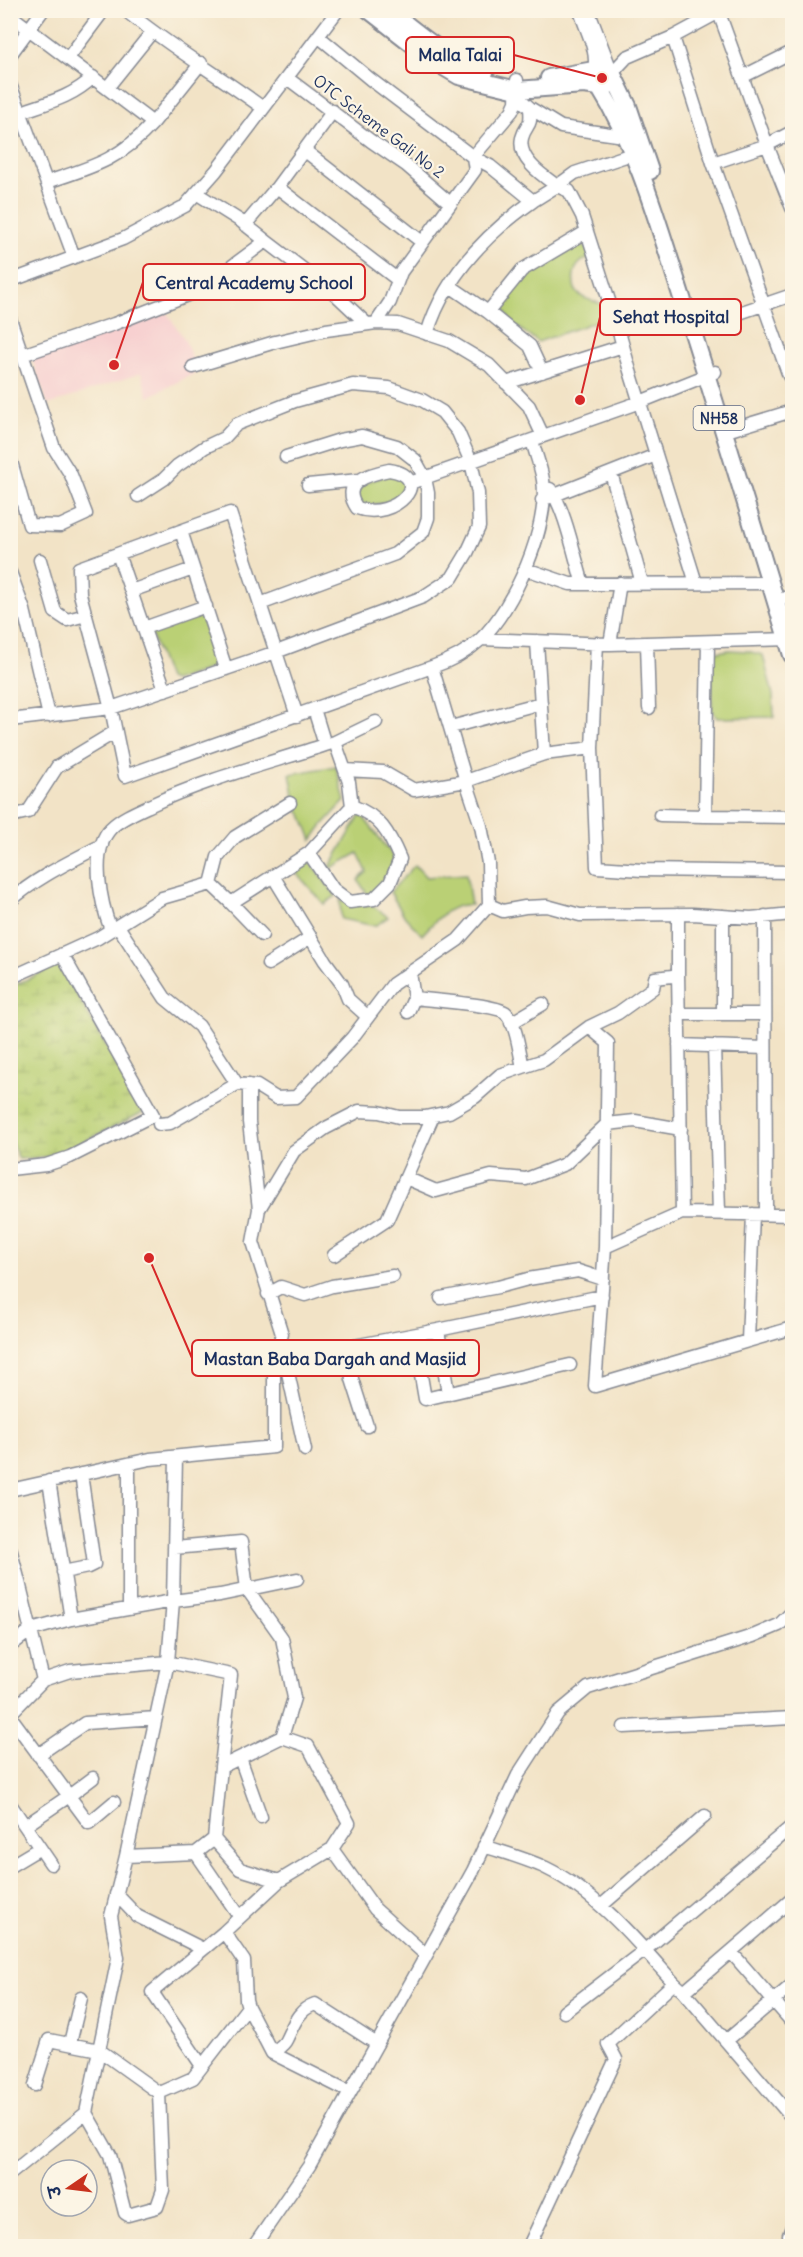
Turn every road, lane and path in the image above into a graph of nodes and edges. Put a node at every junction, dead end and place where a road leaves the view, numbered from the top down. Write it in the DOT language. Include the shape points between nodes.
graph roads {
  1 [pos="43,10"];
  2 [pos="104,10"];
  3 [pos="125,10"];
  4 [pos="338,10"];
  5 [pos="369,10"];
  6 [pos="388,10"];
  7 [pos="580,10"];
  8 [pos="588,10"];
  9 [pos="721,12"];
  10 [pos="10,15"];
  11 [pos="30,28"];
  12 [pos="152,32"];
  13 [pos="318,36"];
  14 [pos="673,37"];
  15 [pos="792,52"];
  16 [pos="10,55"];
  17 [pos="68,58"];
  18 [pos="201,63"];
  19 [pos="594,70"];
  20 [pos="612,72"];
  21 [pos="93,77"];
  22 [pos="742,77"];
  23 [pos="287,78"];
  24 [pos="10,84"];
  25 [pos="517,85"];
  26 [pos="599,87"];
  27 [pos="107,88"];
  28 [pos="263,108"];
  29 [pos="530,108"];
  30 [pos="333,111"];
  31 [pos="21,112"];
  32 [pos="153,123"];
  33 [pos="792,132"];
  34 [pos="624,136"];
  35 [pos="767,145"];
  36 [pos="304,150"];
  37 [pos="632,154"];
  38 [pos="473,157"];
  39 [pos="713,163"];
  40 [pos="46,182"];
  41 [pos="557,186"];
  42 [pos="277,187"];
  43 [pos="196,193"];
  44 [pos="533,201"];
  45 [pos="450,203"];
  46 [pos="792,208"];
  47 [pos="245,225"];
  48 [pos="586,232"];
  49 [pos="266,241"];
  50 [pos="422,242"];
  51 [pos="74,257"];
  52 [pos="398,280"];
  53 [pos="10,281"];
  54 [pos="450,286"];
  55 [pos="792,295"];
  56 [pos="765,305"];
  57 [pos="488,312"];
  58 [pos="10,319"];
  59 [pos="371,323"];
  60 [pos="701,326"];
  61 [pos="427,334"];
  62 [pos="623,346"];
  63 [pos="22,355"];
  64 [pos="193,367"];
  65 [pos="542,372"];
  66 [pos="711,374"];
  67 [pos="792,375"];
  68 [pos="506,383"];
  69 [pos="640,402"];
  70 [pos="792,411"];
  71 [pos="733,429"];
  72 [pos="537,438"];
  73 [pos="656,455"];
  74 [pos="286,457"];
  75 [pos="10,458"];
  76 [pos="471,462"];
  77 [pos="611,473"];
  78 [pos="425,478"];
  79 [pos="359,480"];
  80 [pos="410,483"];
  81 [pos="308,485"];
  82 [pos="138,496"];
  83 [pos="548,497"];
  84 [pos="181,531"];
  85 [pos="118,554"];
  86 [pos="40,560"];
  87 [pos="193,569"];
  88 [pos="526,569"];
  89 [pos="10,572"];
  90 [pos="620,583"];
  91 [pos="642,583"];
  92 [pos="696,583"];
  93 [pos="770,583"];
  94 [pos="583,584"];
  95 [pos="131,591"];
  96 [pos="789,597"];
  97 [pos="260,603"];
  98 [pos="206,606"];
  99 [pos="24,610"];
  100 [pos="86,615"];
  101 [pos="10,619"];
  102 [pos="144,628"];
  103 [pos="481,639"];
  104 [pos="791,639"];
  105 [pos="537,641"];
  106 [pos="708,642"];
  107 [pos="597,643"];
  108 [pos="647,643"];
  109 [pos="610,644"];
  110 [pos="276,652"];
  111 [pos="432,668"];
  112 [pos="226,669"];
  113 [pos="165,690"];
  114 [pos="541,704"];
  115 [pos="111,708"];
  116 [pos="649,708"];
  117 [pos="314,710"];
  118 [pos="49,716"];
  119 [pos="297,716"];
  120 [pos="10,720"];
  121 [pos="376,722"];
  122 [pos="451,727"];
  123 [pos="115,732"];
  124 [pos="330,743"];
  125 [pos="592,748"];
  126 [pos="544,754"];
  127 [pos="345,770"];
  128 [pos="466,781"];
  129 [pos="291,803"];
  130 [pos="352,806"];
  131 [pos="660,815"];
  132 [pos="10,816"];
  133 [pos="705,816"];
  134 [pos="792,817"];
  135 [pos="102,845"];
  136 [pos="309,853"];
  137 [pos="792,872"];
  138 [pos="273,876"];
  139 [pos="211,884"];
  140 [pos="10,902"];
  141 [pos="231,903"];
  142 [pos="489,905"];
  143 [pos="678,914"];
  144 [pos="792,914"];
  145 [pos="723,916"];
  146 [pos="765,916"];
  147 [pos="114,928"];
  148 [pos="262,935"];
  149 [pos="311,937"];
  150 [pos="62,954"];
  151 [pos="268,964"];
  152 [pos="410,973"];
  153 [pos="678,973"];
  154 [pos="10,978"];
  155 [pos="414,998"];
  156 [pos="543,1004"];
  157 [pos="408,1012"];
  158 [pos="679,1014"];
  159 [pos="723,1014"];
  160 [pos="765,1014"];
  161 [pos="368,1017"];
  162 [pos="511,1023"];
  163 [pos="589,1027"];
  164 [pos="679,1045"];
  165 [pos="714,1046"];
  166 [pos="765,1048"];
  167 [pos="523,1067"];
  168 [pos="243,1084"];
  169 [pos="433,1116"];
  170 [pos="159,1124"];
  171 [pos="607,1124"];
  172 [pos="681,1129"];
  173 [pos="10,1169"];
  174 [pos="406,1178"];
  175 [pos="259,1209"];
  176 [pos="682,1213"];
  177 [pos="719,1214"];
  178 [pos="759,1214"];
  179 [pos="792,1215"];
  180 [pos="605,1247"];
  181 [pos="334,1256"];
  182 [pos="393,1276"];
  183 [pos="603,1279"];
  184 [pos="268,1293"];
  185 [pos="602,1296"];
  186 [pos="441,1298"];
  187 [pos="792,1328"];
  188 [pos="438,1330"];
  189 [pos="414,1335"];
  190 [pos="748,1341"];
  191 [pos="348,1347"];
  192 [pos="280,1360"];
  193 [pos="570,1365"];
  194 [pos="448,1394"];
  195 [pos="367,1426"];
  196 [pos="305,1450"];
  197 [pos="176,1457"];
  198 [pos="129,1464"];
  199 [pos="81,1474"];
  200 [pos="49,1481"];
  201 [pos="10,1490"];
  202 [pos="10,1548"];
  203 [pos="174,1548"];
  204 [pos="63,1572"];
  205 [pos="297,1579"];
  206 [pos="15,1582"];
  207 [pos="247,1589"];
  208 [pos="173,1601"];
  209 [pos="129,1608"];
  210 [pos="792,1612"];
  211 [pos="71,1619"];
  212 [pos="31,1630"];
  213 [pos="10,1646"];
  214 [pos="168,1662"];
  215 [pos="43,1680"];
  216 [pos="10,1715"];
  217 [pos="156,1718"];
  218 [pos="792,1718"];
  219 [pos="624,1727"];
  220 [pos="282,1737"];
  221 [pos="38,1755"];
  222 [pos="240,1758"];
  223 [pos="222,1767"];
  224 [pos="93,1778"];
  225 [pos="69,1796"];
  226 [pos="114,1802"];
  227 [pos="10,1804"];
  228 [pos="261,1816"];
  229 [pos="705,1816"];
  230 [pos="25,1826"];
  231 [pos="792,1826"];
  232 [pos="214,1839"];
  233 [pos="484,1846"];
  234 [pos="40,1848"];
  235 [pos="332,1849"];
  236 [pos="196,1853"];
  237 [pos="126,1856"];
  238 [pos="51,1864"];
  239 [pos="10,1866"];
  240 [pos="279,1881"];
  241 [pos="116,1894"];
  242 [pos="791,1903"];
  243 [pos="601,1906"];
  244 [pos="240,1917"];
  245 [pos="224,1932"];
  246 [pos="203,1949"];
  247 [pos="645,1950"];
  248 [pos="731,1952"];
  249 [pos="426,1955"];
  250 [pos="674,1983"];
  251 [pos="792,1985"];
  252 [pos="684,1992"];
  253 [pos="81,1998"];
  254 [pos="774,2001"];
  255 [pos="249,2007"];
  256 [pos="564,2012"];
  257 [pos="792,2022"];
  258 [pos="726,2041"];
  259 [pos="70,2043"];
  260 [pos="377,2044"];
  261 [pos="99,2050"];
  262 [pos="272,2053"];
  263 [pos="202,2066"];
  264 [pos="35,2085"];
  265 [pos="350,2092"];
  266 [pos="159,2093"];
  267 [pos="792,2108"];
  268 [pos="86,2113"];
  269 [pos="10,2174"];
  270 [pos="792,2228"];
  271 [pos="792,2243"];
  272 [pos="254,2247"];
  273 [pos="529,2247"];
  1 -- 11 [label="street"];
  2 -- 17 [label="street"];
  3 -- 12 [label="street"];
  4 -- 13 [label="street"];
  5 -- 25 [label="highway" via="459,76"];
  6 -- 25 [label="highway" via="464,66"];
  7 -- 19 [label="street" via="594,51"];
  8 -- 20 [label="street"];
  9 -- 14 [label="street"];
  9 -- 22 [label="street"];
  10 -- 11 [label="street"];
  11 -- 16 [label="street"];
  11 -- 17 [label="street"];
  12 -- 18 [label="street"];
  12 -- 27 [label="street"];
  13 -- 23 [label="street"];
  13 -- 38 [label="street"];
  14 -- 20 [label="street" via="627,57"];
  14 -- 39 [label="street"];
  15 -- 22 [label="street"];
  17 -- 21 [label="street"];
  18 -- 28 [label="street"];
  18 -- 32 [label="street"];
  19 -- 20 [label="highway" via="603,66"];
  19 -- 25 [label="highway"];
  19 -- 26 [label="highway, NH58" via="592,80"];
  20 -- 26 [label="highway" via="612,83"];
  20 -- 60 [label="highway, NH58" via="628,106"];
  21 -- 27 [label="street"];
  21 -- 31 [label="street" via="81,89"];
  22 -- 35 [label="street"];
  23 -- 28 [label="street"];
  23 -- 30 [label="street, OTC Scheme Gali No 2"];
  24 -- 31 [label="street"];
  25 -- 26 [label="highway"];
  25 -- 29 [label="street" via="520,99"];
  25 -- 38 [label="street" via="512,111"];
  26 -- 34 [label="highway, NH58"];
  27 -- 32 [label="street"];
  28 -- 43 [label="street"];
  29 -- 34 [label="street" via="561,127"];
  29 -- 41 [label="street" via="523,150 535,170"];
  30 -- 36 [label="street"];
  30 -- 45 [label="street, OTC Scheme Gali No 2"];
  31 -- 40 [label="street"];
  32 -- 40 [label="street" via="119,154"];
  33 -- 35 [label="street"];
  34 -- 37 [label="highway, NH58"];
  35 -- 39 [label="street"];
  35 -- 46 [label="street"];
  36 -- 42 [label="street"];
  36 -- 50 [label="street"];
  37 -- 41 [label="street" via="575,174"];
  37 -- 66 [label="highway, NH58"];
  38 -- 44 [label="street"];
  38 -- 45 [label="street" via="476,170"];
  39 -- 56 [label="street"];
  40 -- 51 [label="street"];
  41 -- 44 [label="street"];
  41 -- 48 [label="street" via="569,191"];
  42 -- 47 [label="street"];
  42 -- 52 [label="street"];
  43 -- 47 [label="street"];
  43 -- 51 [label="street" via="185,206 123,239"];
  44 -- 54 [label="street" via="488,236"];
  45 -- 50 [label="street"];
  47 -- 49 [label="street"];
  48 -- 57 [label="street" via="522,270"];
  48 -- 62 [label="street"];
  49 -- 59 [label="street"];
  49 -- 63 [label="street" via="200,290"];
  50 -- 52 [label="street"];
  51 -- 53 [label="street"];
  52 -- 59 [label="street" via="390,302"];
  54 -- 57 [label="street"];
  54 -- 61 [label="street"];
  55 -- 56 [label="street"];
  56 -- 60 [label="street"];
  56 -- 67 [label="street" via="789,376"];
  57 -- 65 [label="street" via="530,346"];
  58 -- 63 [label="street"];
  59 -- 61 [label="street" via="398,324"];
  59 -- 64 [label="street" via="275,342"];
  60 -- 66 [label="highway, NH58"];
  61 -- 68 [label="street" via="449,341 489,365"];
  62 -- 65 [label="street"];
  62 -- 69 [label="street"];
  63 -- 75 [label="street" via="54,448 71,475 86,514 60,526 29,525"];
  65 -- 68 [label="street"];
  66 -- 69 [label="street"];
  66 -- 71 [label="highway, NH58"];
  66 -- 93 [label="highway, NH58"];
  68 -- 72 [label="street" via="529,406"];
  69 -- 72 [label="street"];
  69 -- 73 [label="street"];
  70 -- 71 [label="street"];
  71 -- 96 [label="highway, NH58"];
  72 -- 76 [label="street"];
  72 -- 83 [label="street"];
  73 -- 77 [label="street"];
  73 -- 92 [label="street"];
  74 -- 78 [label="street" via="362,436 397,446 415,460"];
  76 -- 78 [label="street"];
  76 -- 82 [label="street" via="458,432 442,412 389,388 353,385 295,401 237,424 224,438 205,447"];
  76 -- 110 [label="street" via="478,493 479,527 452,578 423,597"];
  77 -- 83 [label="street"];
  77 -- 91 [label="street"];
  78 -- 80 [label="street"];
  78 -- 97 [label="street" via="428,518 416,540 395,554"];
  79 -- 80 [label="street" via="389,470 401,472"];
  79 -- 80 [label="street" via="351,499 357,508 370,512 380,512 402,500 410,491"];
  79 -- 81 [label="street"];
  83 -- 88 [label="street"];
  83 -- 94 [label="street"];
  84 -- 85 [label="street"];
  84 -- 87 [label="street"];
  84 -- 97 [label="street" via="230,513"];
  85 -- 95 [label="street"];
  85 -- 100 [label="street" via="79,568"];
  86 -- 100 [label="street" via="55,612 67,620"];
  87 -- 95 [label="street"];
  87 -- 98 [label="street"];
  88 -- 94 [label="street" via="570,584"];
  88 -- 103 [label="street"];
  89 -- 99 [label="street"];
  90 -- 91 [label="street"];
  90 -- 94 [label="street"];
  90 -- 109 [label="street"];
  91 -- 92 [label="street"];
  92 -- 93 [label="street"];
  93 -- 104 [label="highway, NH58"];
  95 -- 102 [label="street"];
  96 -- 104 [label="highway, NH58"];
  97 -- 110 [label="street"];
  98 -- 102 [label="street"];
  98 -- 112 [label="street"];
  99 -- 101 [label="street"];
  99 -- 118 [label="street"];
  100 -- 115 [label="street"];
  102 -- 113 [label="street"];
  103 -- 105 [label="street"];
  103 -- 111 [label="street" via="454,659"];
  104 -- 106 [label="street"];
  105 -- 107 [label="street"];
  105 -- 114 [label="street"];
  106 -- 108 [label="street"];
  106 -- 133 [label="street"];
  107 -- 109 [label="street"];
  107 -- 125 [label="street"];
  108 -- 109 [label="street"];
  108 -- 116 [label="street"];
  110 -- 112 [label="street"];
  110 -- 119 [label="street"];
  111 -- 117 [label="street"];
  111 -- 122 [label="street"];
  112 -- 113 [label="street"];
  113 -- 115 [label="street"];
  114 -- 122 [label="street"];
  114 -- 126 [label="street"];
  115 -- 118 [label="street"];
  115 -- 123 [label="street"];
  117 -- 119 [label="street"];
  117 -- 124 [label="street"];
  118 -- 120 [label="street"];
  119 -- 123 [label="street" via="124,776"];
  121 -- 124 [label="street"];
  122 -- 128 [label="street"];
  123 -- 132 [label="street" via="57,767 28,812"];
  124 -- 127 [label="street"];
  124 -- 135 [label="street" via="180,791 135,812 111,829"];
  125 -- 126 [label="street"];
  125 -- 137 [label="street" via="597,867"];
  126 -- 128 [label="street"];
  127 -- 128 [label="street" via="383,772 414,790"];
  127 -- 130 [label="street"];
  128 -- 142 [label="street" via="481,825 488,863"];
  129 -- 139 [label="street" via="235,837 218,857"];
  130 -- 136 [label="street"];
  130 -- 136 [label="street" via="368,812 389,834 400,859 390,883 374,899 350,902 333,890"];
  131 -- 133 [label="street"];
  133 -- 134 [label="street"];
  135 -- 140 [label="street" via="60,867"];
  135 -- 147 [label="street" via="99,882 105,914"];
  136 -- 138 [label="street"];
  138 -- 141 [label="street"];
  138 -- 149 [label="street"];
  139 -- 141 [label="street"];
  139 -- 147 [label="street" via="162,898"];
  141 -- 148 [label="street"];
  142 -- 143 [label="street" via="503,911 547,906 580,915"];
  142 -- 152 [label="street" via="458,940"];
  143 -- 145 [label="street"];
  143 -- 153 [label="street"];
  144 -- 146 [label="street"];
  145 -- 146 [label="street"];
  145 -- 159 [label="street"];
  146 -- 160 [label="street"];
  147 -- 150 [label="street"];
  147 -- 168 [label="street" via="165,998 199,1026"];
  149 -- 151 [label="street"];
  149 -- 161 [label="street" via="348,999"];
  150 -- 154 [label="street"];
  150 -- 173 [label="street" via="153,1115 70,1157 46,1165"];
  152 -- 155 [label="street"];
  152 -- 161 [label="street" via="393,984"];
  153 -- 158 [label="street"];
  153 -- 163 [label="street" via="655,978 653,988 618,1013"];
  155 -- 157 [label="street"];
  155 -- 162 [label="street" via="490,1007 505,1012"];
  156 -- 162 [label="street"];
  158 -- 159 [label="street"];
  158 -- 164 [label="street"];
  159 -- 160 [label="street"];
  160 -- 166 [label="street"];
  161 -- 168 [label="street" via="296,1097 276,1098 257,1086"];
  162 -- 167 [label="street"];
  163 -- 167 [label="street" via="544,1060"];
  163 -- 171 [label="street" via="608,1043"];
  164 -- 165 [label="street"];
  164 -- 172 [label="street"];
  165 -- 166 [label="street"];
  165 -- 177 [label="street"];
  166 -- 178 [label="street"];
  167 -- 169 [label="street" via="500,1075 476,1097 449,1112"];
  168 -- 170 [label="street" via="170,1123"];
  168 -- 175 [label="street"];
  169 -- 174 [label="street"];
  169 -- 175 [label="street" via="399,1118 359,1111 326,1128 294,1151"];
  171 -- 172 [label="street" via="635,1121"];
  171 -- 174 [label="street" via="565,1164 526,1179 491,1176 436,1191"];
  171 -- 180 [label="street"];
  172 -- 176 [label="street"];
  174 -- 181 [label="street" via="387,1220"];
  175 -- 184 [label="street" via="253,1242"];
  176 -- 177 [label="street"];
  176 -- 180 [label="street"];
  177 -- 178 [label="street"];
  178 -- 179 [label="street"];
  178 -- 190 [label="street"];
  180 -- 183 [label="street"];
  182 -- 184 [label="street" via="332,1286 305,1295 281,1287"];
  183 -- 185 [label="street"];
  183 -- 186 [label="street" via="578,1271"];
  184 -- 192 [label="street" via="282,1334"];
  185 -- 188 [label="street"];
  185 -- 190 [label="street" via="595,1386"];
  187 -- 190 [label="street"];
  188 -- 189 [label="street"];
  188 -- 194 [label="street"];
  189 -- 191 [label="street"];
  189 -- 194 [label="street" via="425,1399"];
  191 -- 192 [label="street"];
  191 -- 195 [label="street" via="352,1379"];
  192 -- 196 [label="street"];
  192 -- 197 [label="street" via="274,1447"];
  193 -- 194 [label="street"];
  197 -- 198 [label="street"];
  197 -- 203 [label="street"];
  198 -- 199 [label="street"];
  198 -- 209 [label="street"];
  199 -- 200 [label="street"];
  199 -- 204 [label="street" via="94,1564"];
  200 -- 201 [label="street"];
  200 -- 204 [label="street"];
  202 -- 206 [label="street"];
  203 -- 207 [label="street" via="241,1542"];
  203 -- 208 [label="street"];
  204 -- 211 [label="street"];
  205 -- 207 [label="street"];
  206 -- 212 [label="street"];
  207 -- 208 [label="street"];
  207 -- 220 [label="street" via="282,1638 294,1698"];
  208 -- 209 [label="street"];
  208 -- 214 [label="street"];
  209 -- 211 [label="street"];
  210 -- 233 [label="street" via="779,1625 753,1636 588,1688 558,1713 518,1775"];
  211 -- 212 [label="street"];
  212 -- 213 [label="street"];
  212 -- 215 [label="street"];
  214 -- 215 [label="street" via="70,1671"];
  214 -- 217 [label="street"];
  214 -- 223 [label="street" via="231,1675"];
  215 -- 216 [label="street"];
  216 -- 221 [label="street"];
  217 -- 221 [label="street" via="85,1723"];
  217 -- 237 [label="street"];
  218 -- 219 [label="street"];
  220 -- 222 [label="street"];
  220 -- 235 [label="street" via="308,1746 349,1823"];
  221 -- 225 [label="street"];
  222 -- 223 [label="street"];
  222 -- 228 [label="street"];
  223 -- 232 [label="street"];
  224 -- 225 [label="street"];
  225 -- 226 [label="street" via="89,1824"];
  225 -- 230 [label="street"];
  227 -- 230 [label="street"];
  229 -- 243 [label="street"];
  230 -- 234 [label="street"];
  231 -- 247 [label="street"];
  232 -- 236 [label="street"];
  232 -- 240 [label="street" via="240,1869"];
  233 -- 243 [label="street" via="546,1868"];
  233 -- 249 [label="street"];
  234 -- 238 [label="street"];
  234 -- 239 [label="street"];
  235 -- 240 [label="street"];
  235 -- 249 [label="street" via="375,1909"];
  236 -- 237 [label="street"];
  236 -- 244 [label="street"];
  237 -- 241 [label="street"];
  240 -- 244 [label="street"];
  241 -- 246 [label="street" via="137,1916"];
  241 -- 261 [label="street" via="111,1916 118,1958"];
  242 -- 248 [label="street"];
  243 -- 247 [label="street"];
  244 -- 245 [label="street"];
  245 -- 246 [label="street"];
  245 -- 255 [label="street" via="244,1961"];
  246 -- 263 [label="street" via="152,1992"];
  247 -- 250 [label="street"];
  247 -- 256 [label="street"];
  248 -- 252 [label="street"];
  248 -- 254 [label="street"];
  249 -- 260 [label="street"];
  250 -- 252 [label="street"];
  250 -- 273 [label="street" via="608,2044 616,2059"];
  251 -- 254 [label="street"];
  252 -- 258 [label="street"];
  253 -- 259 [label="street"];
  254 -- 257 [label="street"];
  254 -- 258 [label="street"];
  255 -- 262 [label="street"];
  255 -- 263 [label="street"];
  258 -- 267 [label="street" via="788,2113"];
  259 -- 261 [label="street"];
  259 -- 264 [label="street" via="49,2040"];
  260 -- 262 [label="street" via="315,2004 304,2008 286,2042"];
  260 -- 265 [label="street"];
  261 -- 266 [label="street"];
  261 -- 268 [label="street"];
  262 -- 265 [label="street"];
  263 -- 266 [label="street" via="193,2078"];
  265 -- 272 [label="street" via="309,2166"];
  266 -- 268 [label="street" via="163,2190 157,2207 147,2211 125,2213 110,2155"];
  268 -- 269 [label="street"];
  270 -- 271 [label="street"];
}
